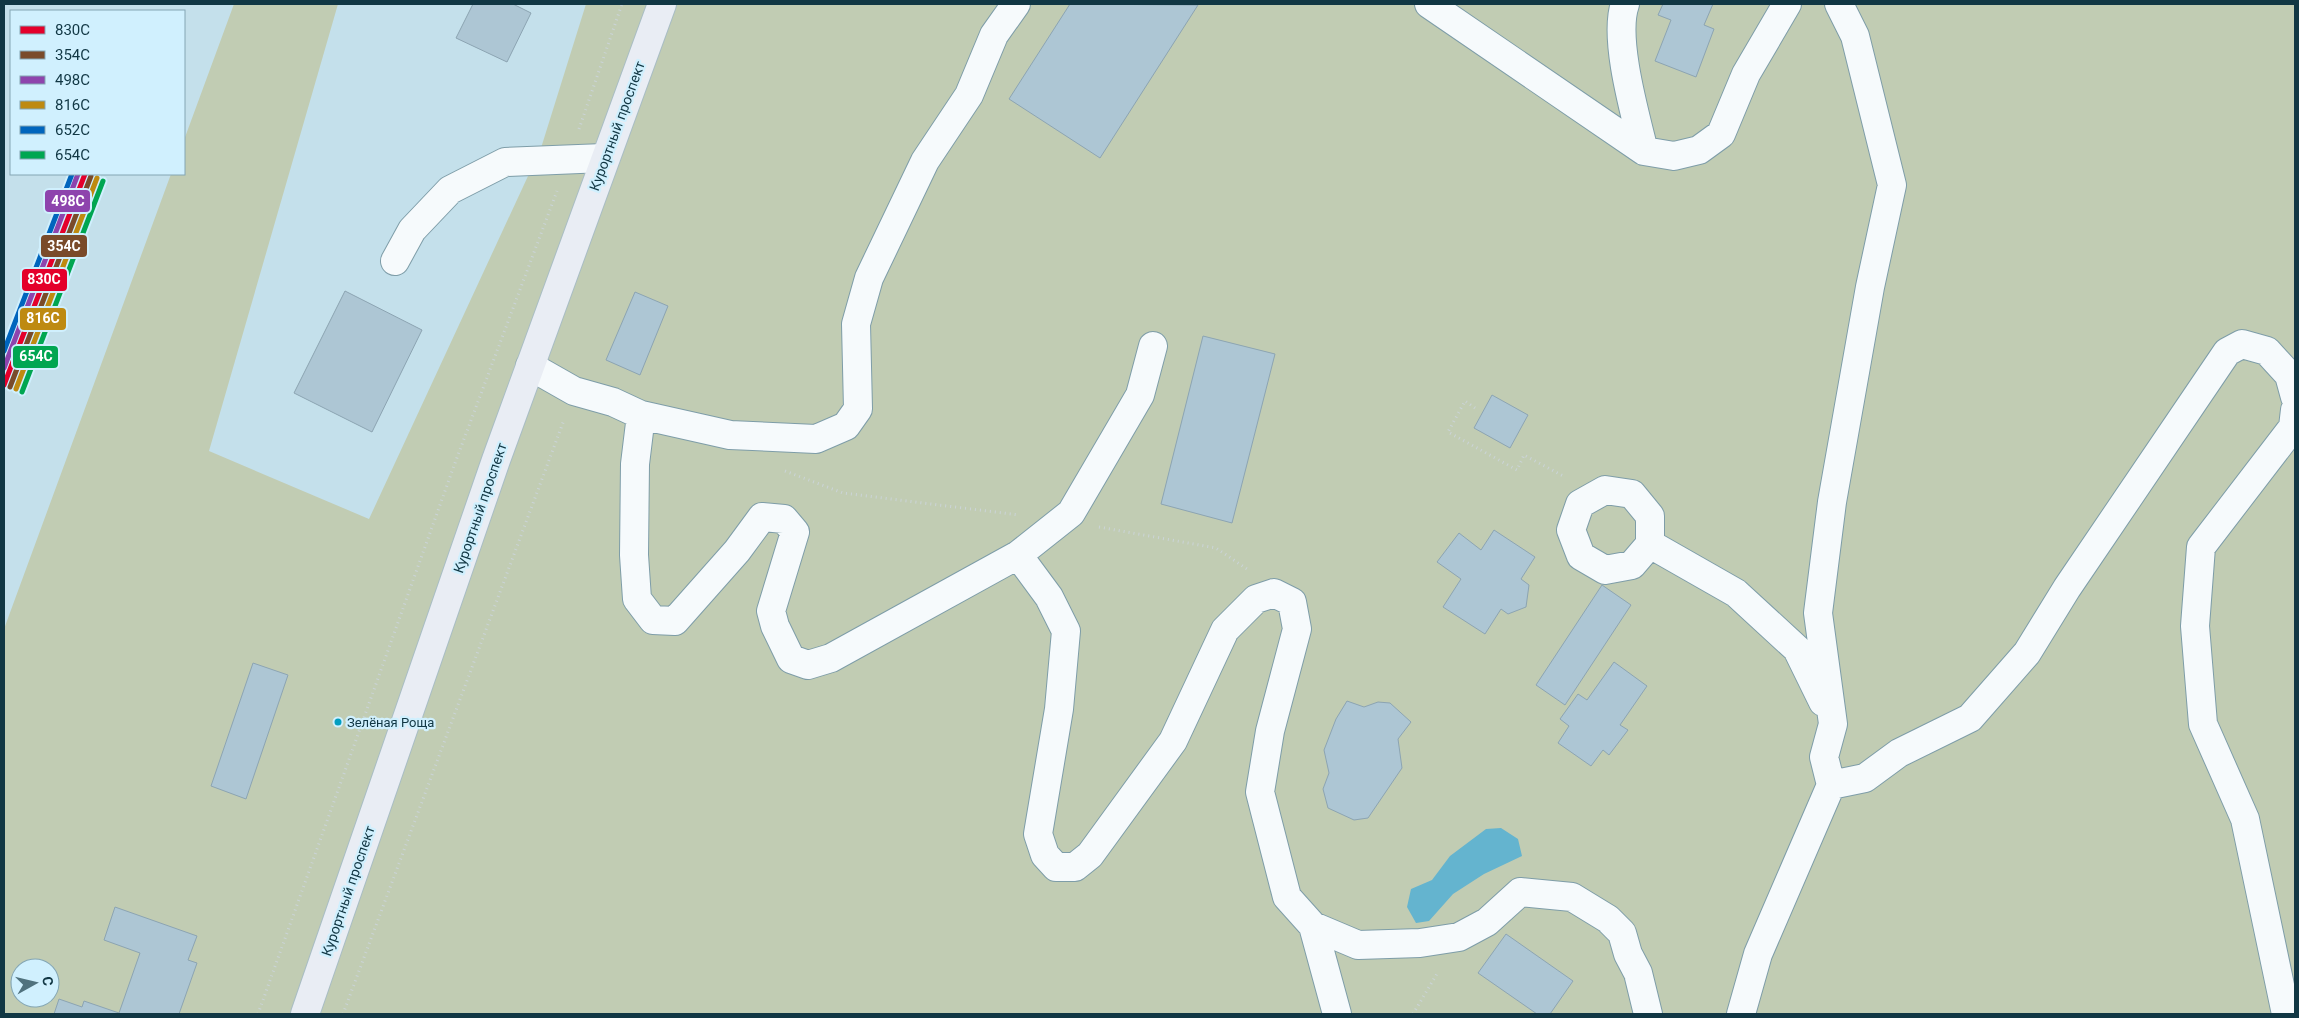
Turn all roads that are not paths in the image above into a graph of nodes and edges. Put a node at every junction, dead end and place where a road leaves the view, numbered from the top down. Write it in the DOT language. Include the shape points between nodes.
graph roads {
  1 [pos="662,4"];
  2 [pos="1016,4"];
  3 [pos="1429,4"];
  4 [pos="1625,4"];
  5 [pos="1787,4"];
  6 [pos="1839,4"];
  7 [pos="1644,151"];
  8 [pos="604,158"];
  9 [pos="395,261"];
  10 [pos="1153,346"];
  11 [pos="530,366"];
  12 [pos="2295,397"];
  13 [pos="2295,410"];
  14 [pos="641,415"];
  15 [pos="1650,544"];
  16 [pos="1018,556"];
  17 [pos="1833,724"];
  18 [pos="1830,785"];
  19 [pos="1313,926"];
  20 [pos="305,1014"];
  21 [pos="1338,1014"];
  22 [pos="1648,1014"];
  23 [pos="1741,1014"];
  24 [pos="2286,1014"];
  1 -- 8 [label="main road, Курортный проспект"];
  2 -- 14 [label="lane" via="994,35 969,96 925,161 869,278 856,324 858,409 846,426 816,440 739,436"];
  3 -- 7 [label="lane"];
  4 -- 7 [label="lane" via="1620,17 1628,87"];
  5 -- 7 [label="lane" via="1746,74 1721,134 1699,150 1674,156"];
  6 -- 17 [label="lane" via="1855,36 1892,185 1870,287 1832,502 1818,613"];
  8 -- 9 [label="lane" via="505,162 450,190 412,230"];
  8 -- 11 [label="main road, Курортный проспект"];
  10 -- 16 [label="lane" via="1140,395 1071,513"];
  11 -- 14 [label="lane" via="574,391 613,402"];
  11 -- 20 [label="main road, Курортный проспект"];
  12 -- 18 [label="lane" via="2289,375 2267,351 2242,344 2227,352 2067,588 2027,653 1970,718 1899,753 1865,778"];
  13 -- 24 [label="lane" via="2293,427 2201,547 2195,626 2203,724 2245,819"];
  14 -- 16 [label="lane" via="635,464 634,555 637,599 653,620 674,621 737,551 762,517 784,519 795,532 772,611 775,626 791,659 808,666 847,650"];
  15 -- 15 [label="lane" via="1650,516 1632,494 1605,490 1580,504 1571,530 1581,556 1604,570 1632,565"];
  15 -- 17 [label="lane" via="1736,593 1797,649"];
  16 -- 19 [label="lane" via="1049,597 1066,631 1059,709 1038,834 1045,855 1056,867 1075,867 1090,854 1173,741 1225,630 1256,599 1274,593 1292,602 1297,629 1270,731 1260,792 1287,897"];
  17 -- 18 [label="lane" via="1824,757"];
  18 -- 23 [label="lane" via="1758,954"];
  19 -- 21 [label="lane"];
  19 -- 22 [label="lane" via="1358,945 1420,943 1459,937 1487,922 1520,892 1572,897 1608,919 1622,933 1638,973"];
}
